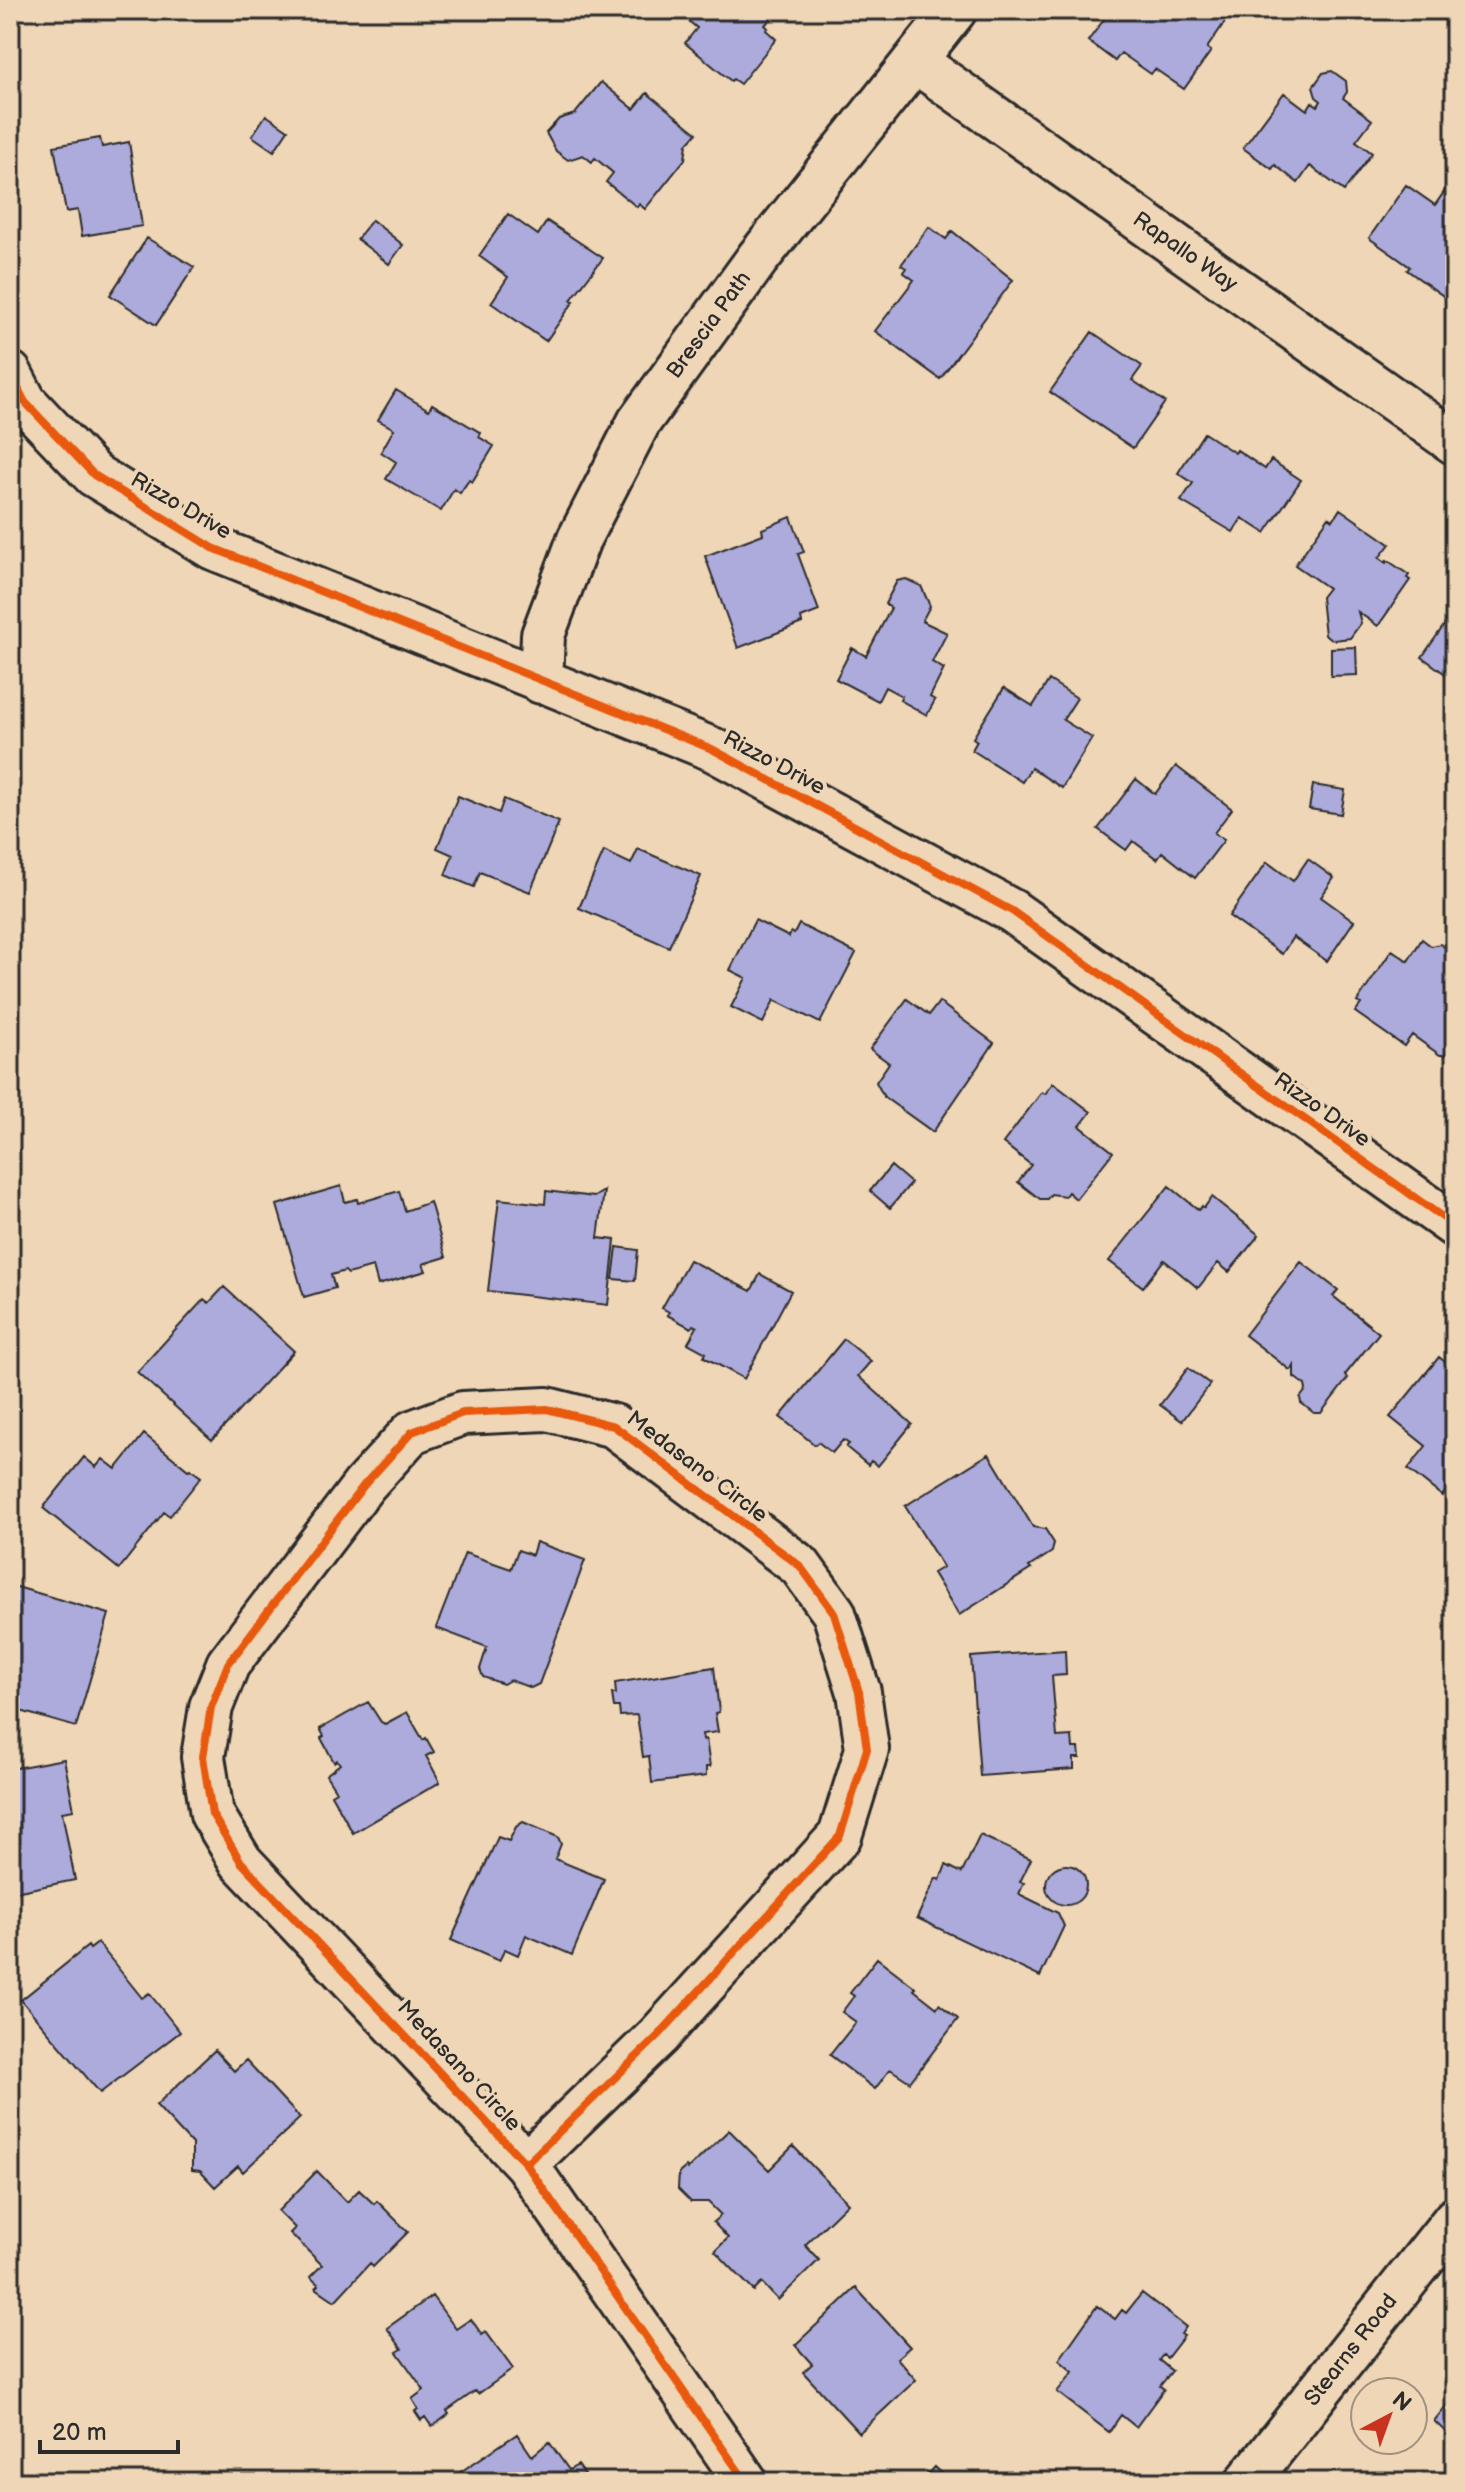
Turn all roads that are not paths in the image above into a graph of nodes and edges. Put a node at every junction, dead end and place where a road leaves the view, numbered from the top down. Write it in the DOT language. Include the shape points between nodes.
graph roads {
  1 [pos="955,10"];
  2 [pos="915,61"];
  3 [pos="10,373"];
  4 [pos="1455,443"];
  5 [pos="541,682"];
  6 [pos="1455,1226"];
  7 [pos="526,2164"];
  8 [pos="1455,2219"];
  9 [pos="746,2482"];
  10 [pos="1247,2482"];
  1 -- 2 [label="street, Brescia Path"];
  2 -- 4 [label="street, Rapallo Way"];
  2 -- 5 [label="street, Brescia Path" via="758,258 639,422 574,552 543,635"];
  3 -- 5 [label="street, Rizzo Drive" via="25,402 94,475 213,548"];
  5 -- 6 [label="street, Rizzo Drive" via="712,749 1012,911"];
  7 -- 7 [label="street, Medasano Circle" via="658,2036 840,1836 867,1749 859,1692 834,1613 800,1566 614,1426 547,1409 463,1413 412,1432 364,1485 228,1664 211,1707 203,1757 212,1814 241,1862"];
  7 -- 9 [label="street, Medasano Circle"];
  8 -- 10 [label="street, Stearns Road"];
}
